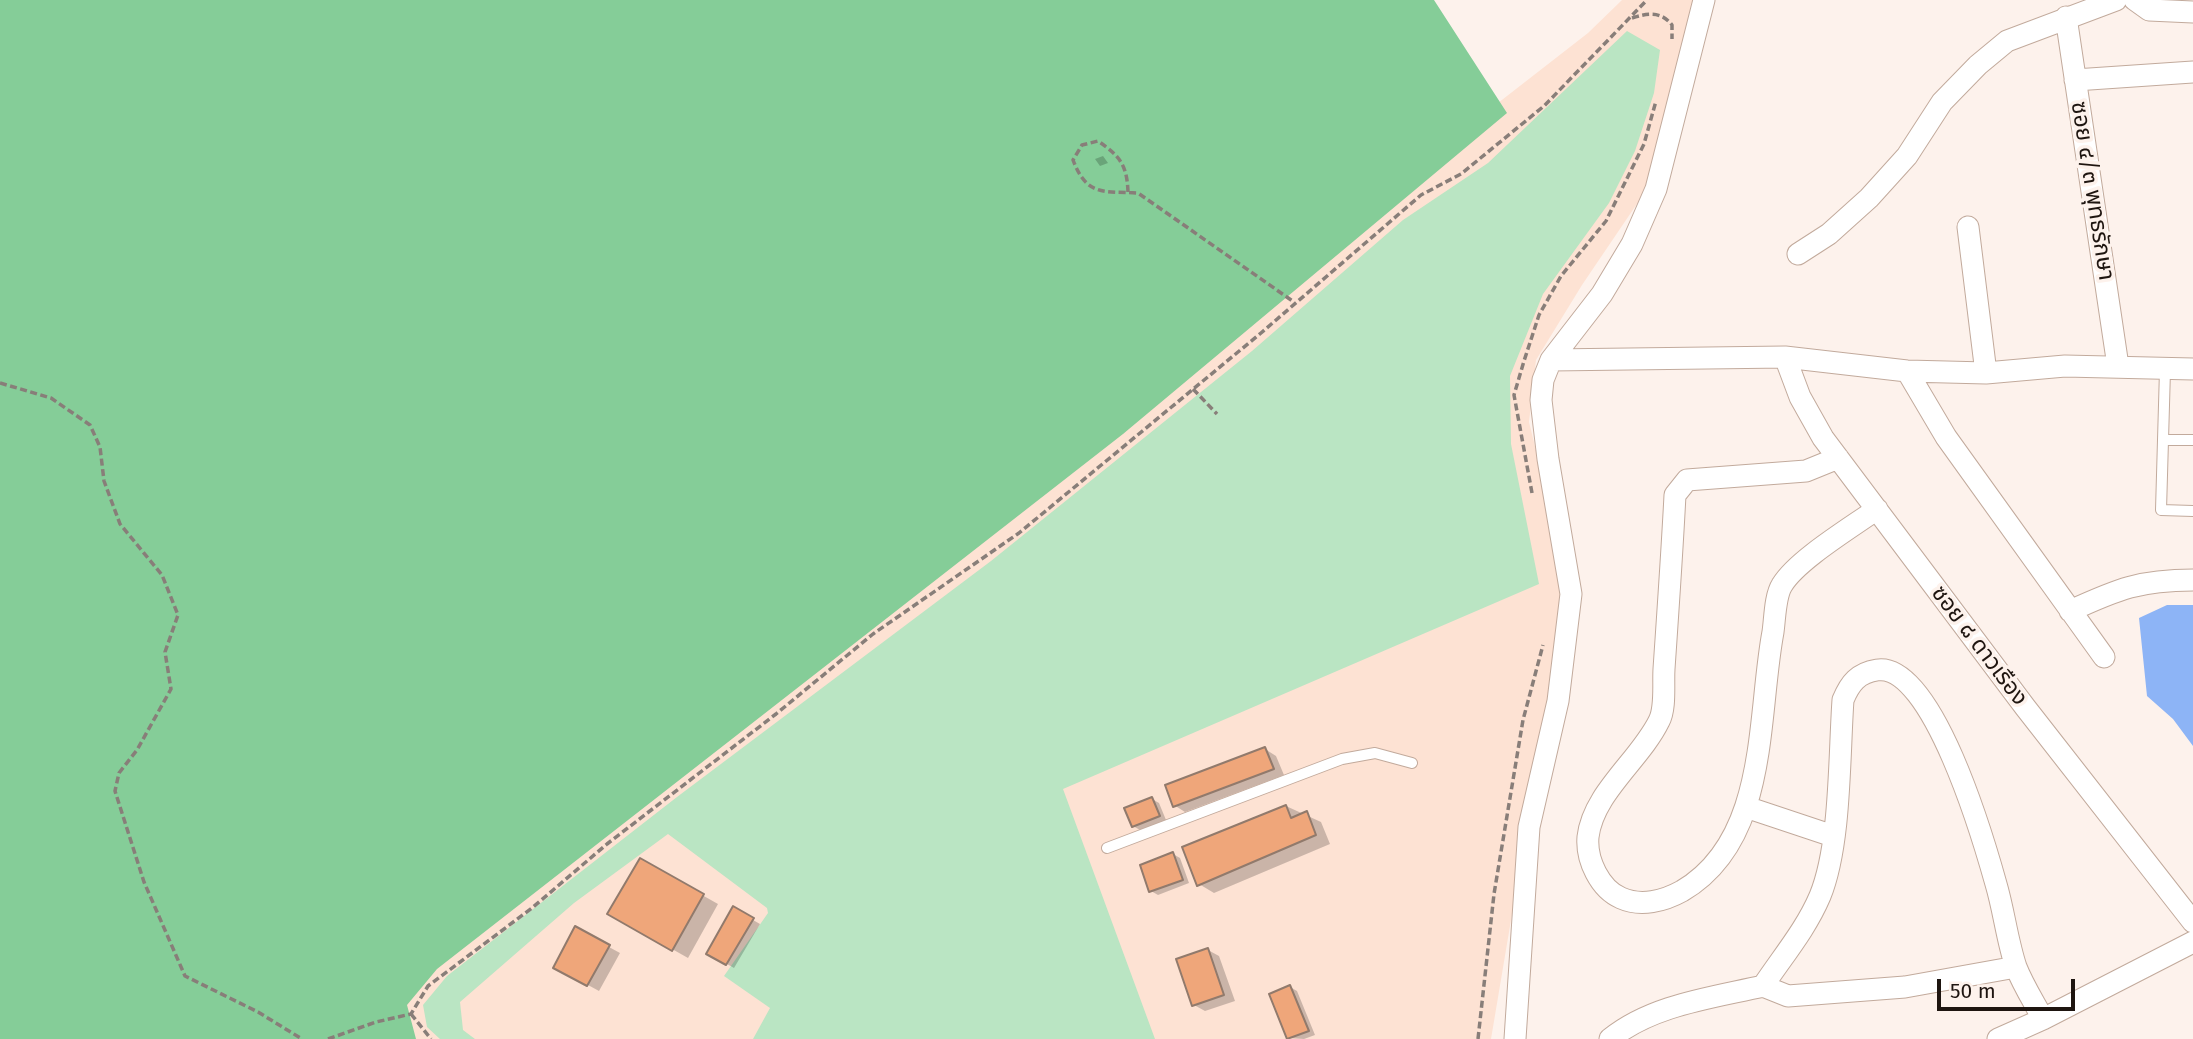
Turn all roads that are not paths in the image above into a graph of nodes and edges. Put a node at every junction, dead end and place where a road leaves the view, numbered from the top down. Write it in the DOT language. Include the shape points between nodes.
graph roads {
  1 [pos="1704,0"];
  2 [pos="2116,0"];
  3 [pos="2135,0"];
  4 [pos="2193,12"];
  5 [pos="2066,17"];
  6 [pos="2193,72"];
  7 [pos="2075,80"];
  8 [pos="1968,227"];
  9 [pos="1798,254"];
  10 [pos="1785,357"];
  11 [pos="1551,360"];
  12 [pos="2118,366"];
  13 [pos="2193,369"];
  14 [pos="2165,370"];
  15 [pos="1908,371"];
  16 [pos="1986,373"];
  17 [pos="2163,440"];
  18 [pos="2193,440"];
  19 [pos="1838,457"];
  20 [pos="1877,509"];
  21 [pos="2193,511"];
  22 [pos="2193,580"];
  23 [pos="2070,611"];
  24 [pos="2104,657"];
  25 [pos="1412,763"];
  26 [pos="1746,807"];
  27 [pos="1833,836"];
  28 [pos="1107,848"];
  29 [pos="2193,922"];
  30 [pos="2193,942"];
  31 [pos="2016,967"];
  32 [pos="1763,986"];
  33 [pos="2043,1019"];
  34 [pos="1515,1039"];
  35 [pos="1610,1039"];
  36 [pos="1998,1039"];
  1 -- 11 [label="street" via="1656,189 1632,244 1602,294"];
  2 -- 5 [label="street"];
  3 -- 4 [label="street" via="2149,10"];
  5 -- 7 [label="street, ซอย ๔/๓ พุทธรักษา"];
  5 -- 9 [label="street" via="2007,41 1978,65 1942,102 1907,156 1869,198"];
  6 -- 7 [label="street"];
  7 -- 12 [label="street, ซอย ๔/๓ พุทธรักษา"];
  8 -- 16 [label="street"];
  10 -- 11 [label="street"];
  10 -- 15 [label="street"];
  10 -- 19 [label="street, ซอย ๘ ดาวเรือง" via="1800,397"];
  11 -- 34 [label="street" via="1541,400 1571,594 1558,701 1529,827"];
  12 -- 14 [label="street"];
  12 -- 16 [label="street"];
  13 -- 14 [label="street"];
  14 -- 17 [label="lane"];
  15 -- 16 [label="street"];
  15 -- 23 [label="street" via="1946,437"];
  17 -- 18 [label="lane"];
  17 -- 21 [label="lane" via="2161,510"];
  19 -- 20 [label="street, ซอย ๘ ดาวเรือง"];
  19 -- 26 [label="street" via="1806,471 1687,480 1675,495 1661,719 1593,816 1588,839 1591,862 1610,893 1625,900 1645,903 1671,897 1698,881 1715,862"];
  20 -- 26 [label="street" via="1807,560 1781,586 1758,754"];
  20 -- 29 [label="street, ซอย ๘ ดาวเรือง"];
  22 -- 23 [label="street" via="2152,580"];
  23 -- 24 [label="street"];
  25 -- 28 [label="lane" via="1375,753 1342,759"];
  26 -- 27 [label="street"];
  27 -- 31 [label="street" via="1843,699 1851,683 1867,671 1886,669 1900,675 1930,712 1968,795"];
  27 -- 32 [label="street" via="1816,904"];
  30 -- 33 [label="street"];
  31 -- 32 [label="street" via="1905,987 1788,996"];
  31 -- 33 [label="street"];
  32 -- 35 [label="street" via="1655,1013 1630,1023"];
  33 -- 36 [label="street"];
}
